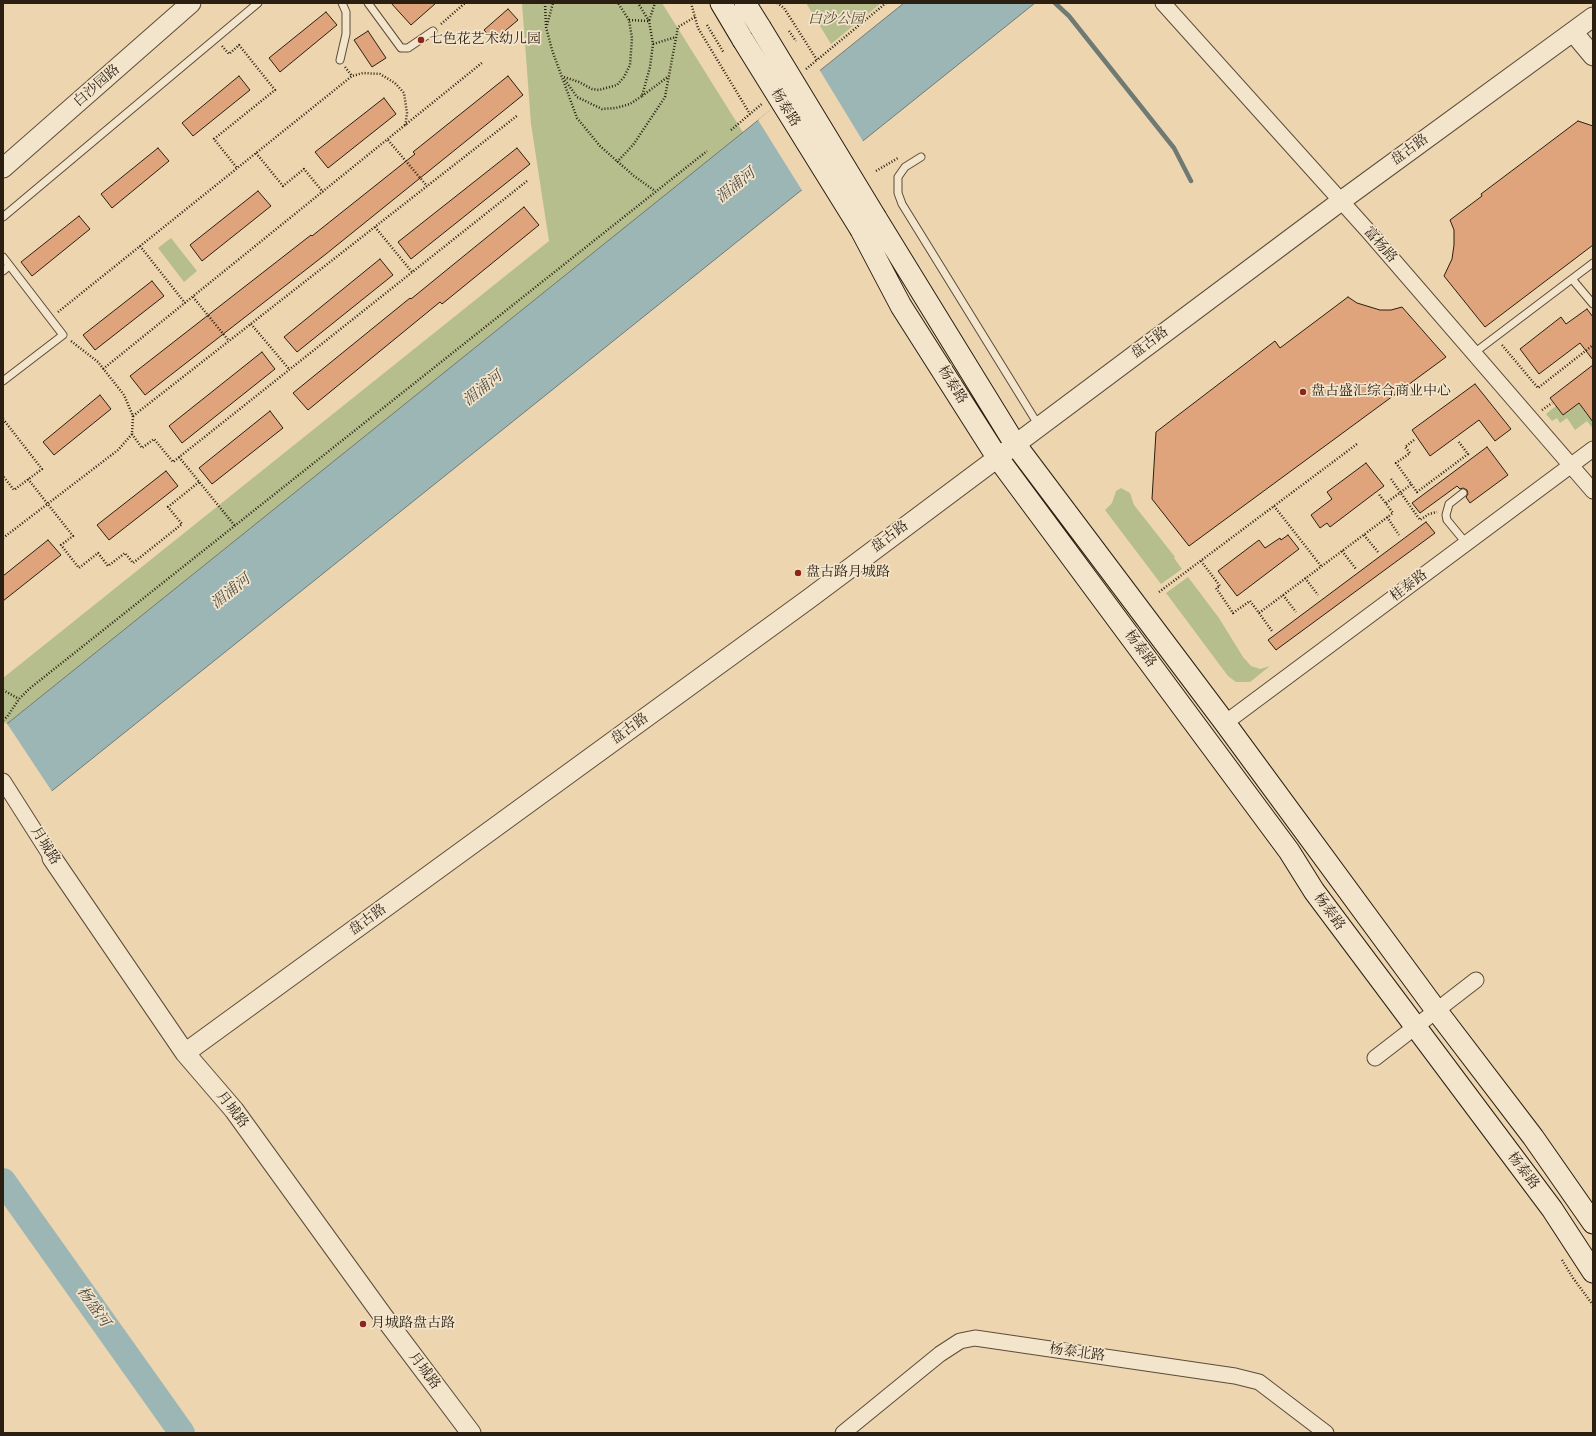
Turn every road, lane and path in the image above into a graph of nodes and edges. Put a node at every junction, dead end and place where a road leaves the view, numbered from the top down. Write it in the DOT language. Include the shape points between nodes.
graph roads {
  1 [pos="191,3"];
  2 [pos="258,3"];
  3 [pos="342,3"];
  4 [pos="368,3"];
  5 [pos="465,3"];
  6 [pos="545,3"];
  7 [pos="553,3"];
  8 [pos="618,3"];
  9 [pos="638,3"];
  10 [pos="655,3"];
  11 [pos="691,3"];
  12 [pos="721,3"];
  13 [pos="745,3"];
  14 [pos="777,3"];
  15 [pos="886,3"];
  16 [pos="1163,3"];
  17 [pos="695,17"];
  18 [pos="1593,17"];
  19 [pos="628,20"];
  20 [pos="649,21"];
  21 [pos="707,25"];
  22 [pos="546,27"];
  23 [pos="433,31"];
  24 [pos="789,31"];
  25 [pos="1573,32"];
  26 [pos="676,37"];
  27 [pos="215,38"];
  28 [pos="796,41"];
  29 [pos="653,44"];
  30 [pos="724,53"];
  31 [pos="1593,56"];
  32 [pos="340,60"];
  33 [pos="483,62"];
  34 [pos="669,76"];
  35 [pos="563,77"];
  36 [pos="642,96"];
  37 [pos="750,114"];
  38 [pos="518,115"];
  39 [pos="405,127"];
  40 [pos="388,140"];
  41 [pos="707,151"];
  42 [pos="256,153"];
  43 [pos="903,154"];
  44 [pos="921,157"];
  45 [pos="617,162"];
  46 [pos="3,168"];
  47 [pos="237,168"];
  48 [pos="876,171"];
  49 [pos="527,181"];
  50 [pos="427,186"];
  51 [pos="655,191"];
  52 [pos="323,192"];
  53 [pos="1341,201"];
  54 [pos="3,217"];
  55 [pos="868,224"];
  56 [pos="375,227"];
  57 [pos="140,246"];
  58 [pos="3,257"];
  59 [pos="1593,263"];
  60 [pos="10,266"];
  61 [pos="3,271"];
  62 [pos="412,272"];
  63 [pos="1572,279"];
  64 [pos="193,297"];
  65 [pos="185,303"];
  66 [pos="1593,304"];
  67 [pos="50,318"];
  68 [pos="251,324"];
  69 [pos="63,335"];
  70 [pos="1495,336"];
  71 [pos="229,341"];
  72 [pos="1593,345"];
  73 [pos="1474,353"];
  74 [pos="103,369"];
  75 [pos="289,369"];
  76 [pos="3,381"];
  77 [pos="1552,403"];
  78 [pos="1540,412"];
  79 [pos="132,416"];
  80 [pos="3,419"];
  81 [pos="1039,426"];
  82 [pos="132,434"];
  83 [pos="1414,440"];
  84 [pos="1458,441"];
  85 [pos="1015,444"];
  86 [pos="1357,444"];
  87 [pos="1593,449"];
  88 [pos="179,457"];
  89 [pos="997,457"];
  90 [pos="1570,466"];
  91 [pos="3,476"];
  92 [pos="28,479"];
  93 [pos="1391,479"];
  94 [pos="199,482"];
  95 [pos="1412,484"];
  96 [pos="1593,491"];
  97 [pos="1400,492"];
  98 [pos="1378,493"];
  99 [pos="1463,493"];
  100 [pos="1386,503"];
  101 [pos="48,504"];
  102 [pos="1274,506"];
  103 [pos="1387,517"];
  104 [pos="1424,518"];
  105 [pos="235,526"];
  106 [pos="1399,534"];
  107 [pos="1364,535"];
  108 [pos="3,538"];
  109 [pos="1466,543"];
  110 [pos="1342,551"];
  111 [pos="1378,552"];
  112 [pos="1201,560"];
  113 [pos="1321,566"];
  114 [pos="1356,569"];
  115 [pos="1305,578"];
  116 [pos="1159,592"];
  117 [pos="1284,595"];
  118 [pos="1318,595"];
  119 [pos="1296,612"];
  120 [pos="1259,613"];
  121 [pos="1272,631"];
  122 [pos="3,690"];
  123 [pos="19,699"];
  124 [pos="3,720"];
  125 [pos="1226,723"];
  126 [pos="3,781"];
  127 [pos="52,858"];
  128 [pos="1476,980"];
  129 [pos="1436,1010"];
  130 [pos="1415,1027"];
  131 [pos="185,1053"];
  132 [pos="1375,1058"];
  133 [pos="1593,1224"];
  134 [pos="1593,1272"];
  135 [pos="471,1433"];
  136 [pos="843,1433"];
  137 [pos="1326,1433"];
  1 -- 46 [label="street, 白沙园路"];
  2 -- 27 [label="lane"];
  3 -- 32 [label="lane" via="346,12 346,34"];
  4 -- 23 [label="lane" via="401,48 408,48"];
  5 -- 23 [label="path"];
  6 -- 22 [label="path"];
  7 -- 22 [label="path"];
  8 -- 19 [label="path"];
  9 -- 20 [label="path"];
  10 -- 20 [label="path"];
  11 -- 17 [label="path"];
  12 -- 55 [label="main road, 杨泰路, bridge" via="743,40"];
  13 -- 55 [label="main road, 杨泰路, bridge"];
  14 -- 15 [label="path" via="784,8 817,60"];
  16 -- 53 [label="street, 富杨路"];
  17 -- 26 [label="path" via="678,27"];
  17 -- 37 [label="path" via="698,28"];
  18 -- 25 [label="street, 盘古路"];
  19 -- 20 [label="path"];
  19 -- 35 [label="path" via="632,38 630,65 618,85 606,89 592,89"];
  20 -- 29 [label="path"];
  21 -- 30 [label="path"];
  22 -- 35 [label="path"];
  24 -- 28 [label="path"];
  25 -- 31 [label="street"];
  25 -- 53 [label="street, 盘古路"];
  26 -- 29 [label="path"];
  26 -- 34 [label="path"];
  27 -- 47 [label="path" via="229,54 239,46 275,90 214,139"];
  27 -- 54 [label="lane"];
  29 -- 36 [label="path"];
  33 -- 39 [label="path"];
  34 -- 36 [label="path"];
  34 -- 45 [label="path" via="665,97 654,116"];
  35 -- 36 [label="path" via="577,97 602,109 630,104"];
  35 -- 45 [label="path" via="577,118"];
  38 -- 50 [label="path"];
  39 -- 40 [label="path"];
  39 -- 42 [label="path" via="407,113 404,92 396,83 380,74 363,73 352,76"];
  40 -- 50 [label="path"];
  40 -- 52 [label="path"];
  41 -- 51 [label="path"];
  42 -- 47 [label="path"];
  42 -- 52 [label="path" via="283,186 304,169"];
  43 -- 48 [label="path"];
  44 -- 81 [label="lane" via="905,167 898,177 898,193 902,204"];
  45 -- 51 [label="path"];
  47 -- 57 [label="path"];
  49 -- 62 [label="path"];
  50 -- 56 [label="path"];
  51 -- 105 [label="path"];
  52 -- 64 [label="path"];
  53 -- 73 [label="street, 富杨路"];
  53 -- 81 [label="street, 盘古路"];
  55 -- 85 [label="main road, 杨泰路"];
  55 -- 89 [label="main road, 杨泰路" via="902,306"];
  56 -- 62 [label="path"];
  56 -- 68 [label="path"];
  57 -- 65 [label="path"];
  57 -- 67 [label="path"];
  58 -- 60 [label="lane"];
  59 -- 63 [label="lane"];
  60 -- 61 [label="lane"];
  60 -- 67 [label="lane"];
  62 -- 75 [label="path"];
  63 -- 66 [label="lane"];
  63 -- 70 [label="lane"];
  64 -- 65 [label="path"];
  64 -- 71 [label="path"];
  65 -- 74 [label="path"];
  67 -- 69 [label="lane"];
  68 -- 71 [label="path"];
  68 -- 75 [label="path"];
  69 -- 74 [label="path" via="98,362"];
  69 -- 76 [label="lane"];
  70 -- 72 [label="path" via="1538,388"];
  70 -- 73 [label="lane"];
  71 -- 79 [label="path"];
  73 -- 90 [label="street, 富杨路"];
  74 -- 79 [label="path" via="124,395"];
  75 -- 88 [label="path"];
  77 -- 78 [label="path"];
  79 -- 82 [label="path"];
  80 -- 92 [label="path" via="42,469"];
  81 -- 85 [label="street, 盘古路"];
  82 -- 88 [label="path" via="142,448 154,439 173,462"];
  82 -- 101 [label="path" via="118,450"];
  83 -- 95 [label="path" via="1405,446 1410,453 1396,463"];
  84 -- 95 [label="path" via="1468,454 1417,492"];
  85 -- 89 [label="street, 盘古路"];
  85 -- 125 [label="main road, 杨泰路"];
  86 -- 102 [label="path"];
  87 -- 90 [label="street, 桂泰路"];
  88 -- 94 [label="path"];
  89 -- 130 [label="main road, 杨泰路" via="1243,789 1314,891"];
  89 -- 131 [label="street, 盘古路" via="803,602"];
  90 -- 96 [label="street, 富杨路"];
  90 -- 109 [label="street, 桂泰路"];
  91 -- 92 [label="path" via="14,490"];
  92 -- 101 [label="path"];
  93 -- 97 [label="path"];
  94 -- 101 [label="path" via="168,507 182,524 133,563 126,553 108,566 98,553 79,568 61,545 73,536"];
  94 -- 105 [label="path"];
  95 -- 97 [label="path"];
  97 -- 100 [label="path"];
  97 -- 104 [label="path" via="1420,520"];
  98 -- 100 [label="path"];
  99 -- 109 [label="lane" via="1449,504 1446,515 1447,520"];
  100 -- 103 [label="path" via="1393,513"];
  101 -- 108 [label="path"];
  102 -- 112 [label="path"];
  102 -- 113 [label="path"];
  103 -- 106 [label="path"];
  103 -- 107 [label="path"];
  105 -- 123 [label="path"];
  107 -- 110 [label="path"];
  107 -- 111 [label="path"];
  109 -- 125 [label="street, 桂泰路"];
  110 -- 113 [label="path"];
  110 -- 114 [label="path"];
  112 -- 116 [label="path"];
  112 -- 120 [label="path" via="1220,586 1216,588 1234,613 1250,601"];
  113 -- 115 [label="path"];
  115 -- 117 [label="path"];
  115 -- 118 [label="path"];
  117 -- 119 [label="path"];
  117 -- 120 [label="path"];
  120 -- 121 [label="path"];
  122 -- 123 [label="path"];
  123 -- 124 [label="path"];
  125 -- 129 [label="main road, 杨泰路"];
  126 -- 127 [label="street, 月城路"];
  127 -- 131 [label="street, 月城路"];
  128 -- 129 [label="street"];
  129 -- 130 [label="street"];
  129 -- 133 [label="main road, 杨泰路" via="1533,1137"];
  130 -- 132 [label="street"];
  130 -- 134 [label="main road, 杨泰路" via="1552,1209"];
  131 -- 135 [label="street, 月城路" via="234,1110"];
  136 -- 137 [label="street, 杨泰北路" via="940,1354 960,1341 975,1338 1235,1376 1259,1382"];
}
